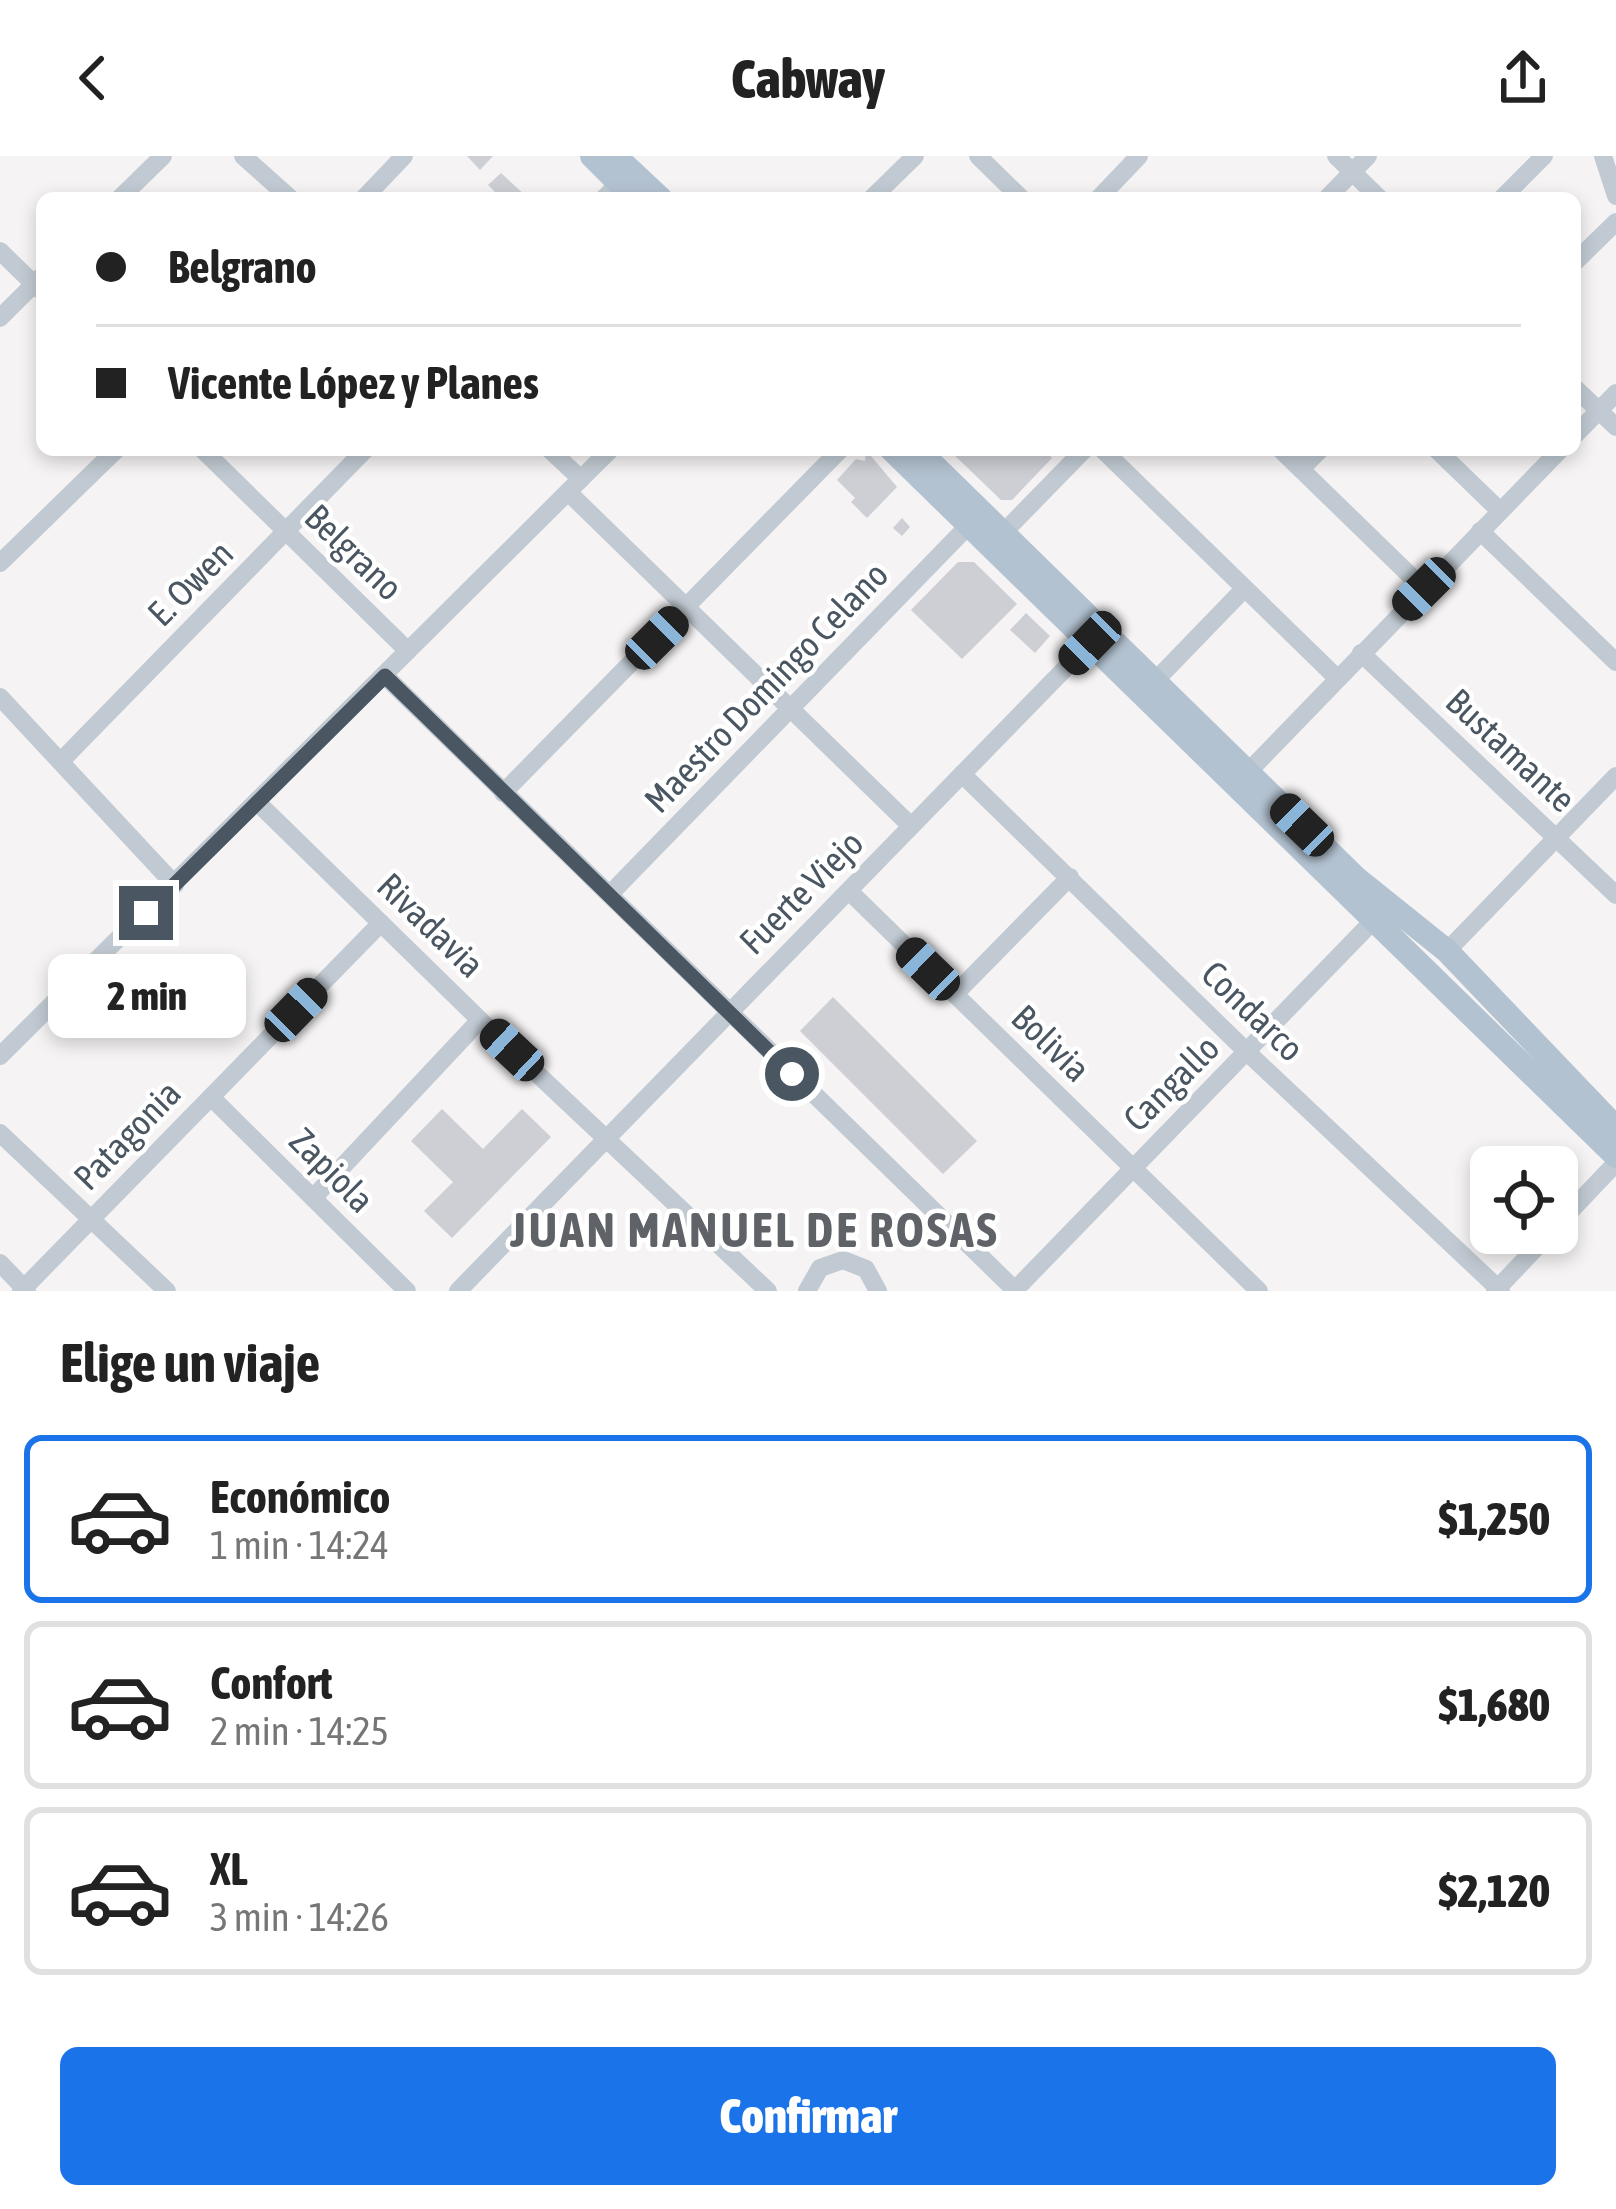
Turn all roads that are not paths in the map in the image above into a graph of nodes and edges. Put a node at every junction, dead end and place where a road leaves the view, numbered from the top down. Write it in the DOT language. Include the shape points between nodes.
graph roads {
  1 [pos="163,156"];
  2 [pos="244,156"];
  3 [pos="404,156"];
  4 [pos="592,156"];
  5 [pos="615,156"];
  6 [pos="915,156"];
  7 [pos="978,156"];
  8 [pos="1139,156"];
  9 [pos="1336,156"];
  10 [pos="1368,156"];
  11 [pos="1544,156"];
  12 [pos="1603,156"];
  13 [pos="1352,172"];
  14 [pos="126,192"];
  15 [pos="283,192"];
  16 [pos="370,192"];
  17 [pos="618,192"];
  18 [pos="654,192"];
  19 [pos="878,192"];
  20 [pos="1016,192"];
  21 [pos="1105,192"];
  22 [pos="1333,192"];
  23 [pos="1373,192"];
  24 [pos="1508,192"];
  25 [pos="1616,196"];
  26 [pos="1616,222"];
  27 [pos="0,251"];
  28 [pos="1581,256"];
  29 [pos="36,281"];
  30 [pos="36,287"];
  31 [pos="0,318"];
  32 [pos="1616,393"];
  33 [pos="1581,394"];
  34 [pos="1598,411"];
  35 [pos="1616,427"];
  36 [pos="1581,428"];
  37 [pos="110,456"];
  38 [pos="209,456"];
  39 [pos="359,456"];
  40 [pos="554,456"];
  41 [pos="604,456"];
  42 [pos="834,456"];
  43 [pos="898,456"];
  44 [pos="924,456"];
  45 [pos="1078,456"];
  46 [pos="1109,456"];
  47 [pos="1287,456"];
  48 [pos="1314,456"];
  49 [pos="1442,456"];
  50 [pos="1554,456"];
  51 [pos="1301,469"];
  52 [pos="574,485"];
  53 [pos="1500,511"];
  54 [pos="969,525"];
  55 [pos="1480,531"];
  56 [pos="286,532"];
  57 [pos="1003,533"];
  58 [pos="0,563"];
  59 [pos="1244,589"];
  60 [pos="1424,589"];
  61 [pos="688,607"];
  62 [pos="1090,643"];
  63 [pos="408,651"];
  64 [pos="1361,653"];
  65 [pos="1616,662"];
  66 [pos="385,676"];
  67 [pos="1336,678"];
  68 [pos="1155,681"];
  69 [pos="0,697"];
  70 [pos="792,709"];
  71 [pos="61,761"];
  72 [pos="1248,772"];
  73 [pos="962,774"];
  74 [pos="1616,776"];
  75 [pos="503,793"];
  76 [pos="258,803"];
  77 [pos="911,826"];
  78 [pos="1556,838"];
  79 [pos="1070,877"];
  80 [pos="1356,878"];
  81 [pos="175,884"];
  82 [pos="849,891"];
  83 [pos="610,894"];
  84 [pos="1616,895"];
  85 [pos="1374,920"];
  86 [pos="1412,922"];
  87 [pos="381,923"];
  88 [pos="1406,951"];
  89 [pos="1448,951"];
  90 [pos="1446,990"];
  91 [pos="955,994"];
  92 [pos="729,1012"];
  93 [pos="480,1020"];
  94 [pos="1247,1052"];
  95 [pos="0,1055"];
  96 [pos="211,1096"];
  97 [pos="1616,1127"];
  98 [pos="0,1133"];
  99 [pos="607,1140"];
  100 [pos="1616,1159"];
  101 [pos="1132,1168"];
  102 [pos="313,1198"];
  103 [pos="1578,1202"];
  104 [pos="91,1219"];
  105 [pos="1531,1254"];
  106 [pos="0,1264"];
  107 [pos="24,1290"];
  108 [pos="1498,1290"];
  109 [pos="167,1291"];
  110 [pos="407,1291"];
  111 [pos="458,1291"];
  112 [pos="768,1291"];
  113 [pos="807,1291"];
  114 [pos="878,1291"];
  115 [pos="1015,1291"];
  116 [pos="1259,1291"];
  1 -- 14 [label="street"];
  2 -- 15 [label="street"];
  3 -- 16 [label="street"];
  4 -- 17 [label="main road"];
  5 -- 18 [label="main road"];
  6 -- 19 [label="street"];
  7 -- 20 [label="street"];
  8 -- 21 [label="street"];
  9 -- 13 [label="street"];
  10 -- 13 [label="street"];
  11 -- 24 [label="street"];
  12 -- 25 [label="street"];
  13 -- 22 [label="street"];
  13 -- 23 [label="street"];
  26 -- 28 [label="street"];
  27 -- 29 [label="street"];
  30 -- 31 [label="street"];
  32 -- 34 [label="street"];
  33 -- 34 [label="street"];
  34 -- 35 [label="street"];
  34 -- 36 [label="street"];
  37 -- 58 [label="street"];
  38 -- 56 [label="street, Belgrano"];
  39 -- 56 [label="street, E. Owen"];
  40 -- 52 [label="street"];
  41 -- 52 [label="street"];
  42 -- 61 [label="street"];
  43 -- 54 [label="main road"];
  44 -- 57 [label="main road"];
  45 -- 57 [label="street"];
  46 -- 59 [label="street"];
  47 -- 51 [label="street"];
  48 -- 51 [label="street"];
  49 -- 53 [label="street"];
  50 -- 53 [label="street"];
  51 -- 60 [label="street"];
  52 -- 61 [label="street"];
  52 -- 63 [label="street"];
  53 -- 55 [label="street"];
  54 -- 62 [label="main road"];
  54 -- 70 [label="street, Maestro Domingo Celano"];
  55 -- 60 [label="street"];
  55 -- 65 [label="street"];
  56 -- 63 [label="street, Belgrano"];
  56 -- 71 [label="street, E. Owen"];
  57 -- 68 [label="main road"];
  59 -- 67 [label="street"];
  59 -- 68 [label="street"];
  60 -- 64 [label="street"];
  61 -- 70 [label="street"];
  61 -- 75 [label="street"];
  62 -- 73 [label="street, Fuerte Viejo"];
  62 -- 85 [label="main road"];
  63 -- 66 [label="street"];
  64 -- 67 [label="street"];
  64 -- 78 [label="street, Bustamante"];
  66 -- 75 [label="street"];
  66 -- 76 [label="street"];
  67 -- 72 [label="street"];
  68 -- 72 [label="main road"];
  69 -- 71 [label="street"];
  70 -- 77 [label="street"];
  70 -- 83 [label="street, Maestro Domingo Celano"];
  71 -- 81 [label="street"];
  72 -- 80 [label="main road"];
  73 -- 77 [label="street, Fuerte Viejo"];
  73 -- 79 [label="street, Condarco"];
  74 -- 78 [label="street"];
  75 -- 83 [label="street"];
  76 -- 81 [label="street"];
  76 -- 87 [label="street, Rivadavia"];
  77 -- 82 [label="street, Fuerte Viejo"];
  78 -- 84 [label="street, Bustamante"];
  78 -- 89 [label="street"];
  79 -- 91 [label="street"];
  79 -- 94 [label="street, Condarco"];
  80 -- 85 [label="main road"];
  80 -- 86 [label="main road"];
  81 -- 95 [label="street"];
  82 -- 91 [label="street, Bolivia"];
  82 -- 92 [label="street, Fuerte Viejo"];
  83 -- 92 [label="street"];
  85 -- 86 [label="main road"];
  85 -- 88 [label="main road"];
  85 -- 94 [label="street, Cangallo"];
  86 -- 89 [label="main road"];
  87 -- 93 [label="street, Rivadavia"];
  87 -- 96 [label="street, Patagonia"];
  88 -- 89 [label="main road"];
  88 -- 90 [label="main road"];
  89 -- 90 [label="main road"];
  89 -- 97 [label="main road"];
  90 -- 100 [label="main road"];
  91 -- 101 [label="street, Bolivia"];
  92 -- 99 [label="street, Fuerte Viejo"];
  92 -- 115 [label="street"];
  93 -- 99 [label="street, Rivadavia"];
  93 -- 102 [label="street"];
  94 -- 101 [label="street, Cangallo"];
  94 -- 108 [label="street, Condarco"];
  96 -- 102 [label="street, Zapiola"];
  96 -- 104 [label="street, Patagonia"];
  98 -- 104 [label="street"];
  99 -- 111 [label="street, Fuerte Viejo"];
  99 -- 112 [label="street, Rivadavia"];
  100 -- 103 [label="street"];
  101 -- 115 [label="street, Cangallo"];
  101 -- 116 [label="street, Bolivia"];
  102 -- 110 [label="street, Zapiola"];
  104 -- 107 [label="street, Patagonia"];
  104 -- 109 [label="street"];
  105 -- 108 [label="street"];
  106 -- 107 [label="street"];
  113 -- 114 [label="street" via="820,1268 843,1260 866,1269"];
}
